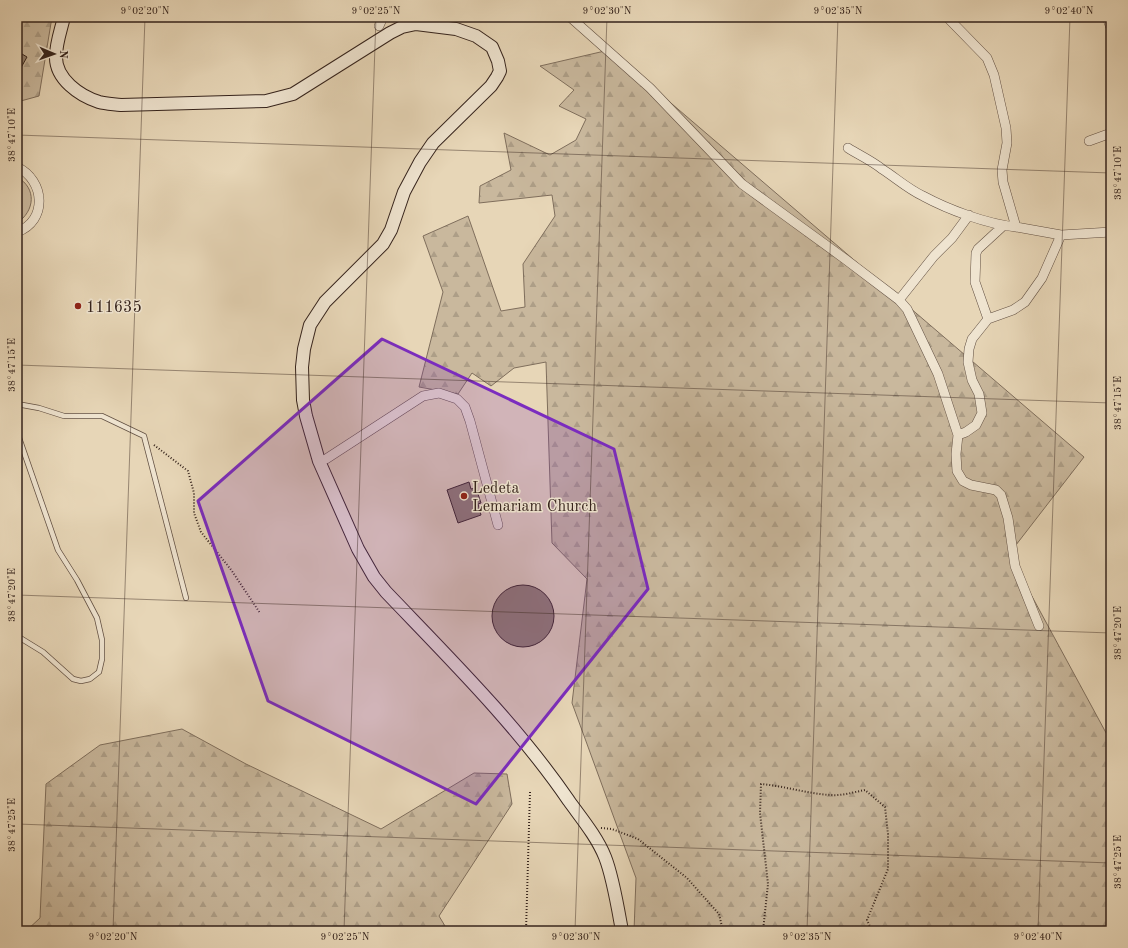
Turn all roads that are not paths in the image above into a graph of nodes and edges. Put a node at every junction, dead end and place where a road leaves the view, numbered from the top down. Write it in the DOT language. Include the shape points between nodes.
graph roads {
  1 [pos="64,17"];
  2 [pos="570,17"];
  3 [pos="947,17"];
  4 [pos="1107,17"];
  5 [pos="1111,27"];
  6 [pos="1111,133"];
  7 [pos="1089,141"];
  8 [pos="848,148"];
  9 [pos="17,167"];
  10 [pos="969,215"];
  11 [pos="1003,226"];
  12 [pos="1016,227"];
  13 [pos="17,232"];
  14 [pos="1111,232"];
  15 [pos="1061,235"];
  16 [pos="898,300"];
  17 [pos="988,319"];
  18 [pos="17,404"];
  19 [pos="17,432"];
  20 [pos="958,435"];
  21 [pos="319,461"];
  22 [pos="498,525"];
  23 [pos="186,598"];
  24 [pos="1039,626"];
  25 [pos="17,636"];
  26 [pos="622,931"];
  1 -- 21 [label="main road" via="57,43 56,58 60,74 84,95 100,103 121,105 266,100 293,94 390,33 416,24 456,29 476,36 492,47 500,71 498,77 434,143 420,162 404,192 391,230 382,244 325,302 310,325 302,367 303,400"];
  2 -- 16 [label="street" via="650,88 742,184"];
  3 -- 12 [label="street" via="987,58 994,75 1006,128 1003,182"];
  4 -- 5 [label="street"];
  6 -- 7 [label="street"];
  8 -- 10 [label="street" via="922,196"];
  9 -- 13 [label="street" via="28,174 35,183 39,193 39,204 30,223"];
  10 -- 11 [label="street"];
  10 -- 16 [label="street"];
  11 -- 12 [label="street"];
  11 -- 17 [label="street" via="978,249 976,254 975,282"];
  12 -- 15 [label="street"];
  14 -- 15 [label="street"];
  15 -- 17 [label="street" via="1042,278 1025,302"];
  16 -- 20 [label="street" via="913,319 938,374"];
  17 -- 20 [label="street" via="972,339 968,362 972,380 979,394 982,413 976,425"];
  18 -- 23 [label="lane" via="64,416 102,416 144,436"];
  19 -- 25 [label="lane" via="58,550 97,618 102,640 99,672 90,679 73,679 43,652"];
  20 -- 24 [label="street" via="957,471 963,481 996,490 1001,494 1008,518 1015,566"];
  21 -- 22 [label="street" via="326,459 423,396 439,393 457,399 465,408 470,421"];
  21 -- 26 [label="main road" via="358,549 374,576 523,740 550,773 587,827 605,858"];
}
